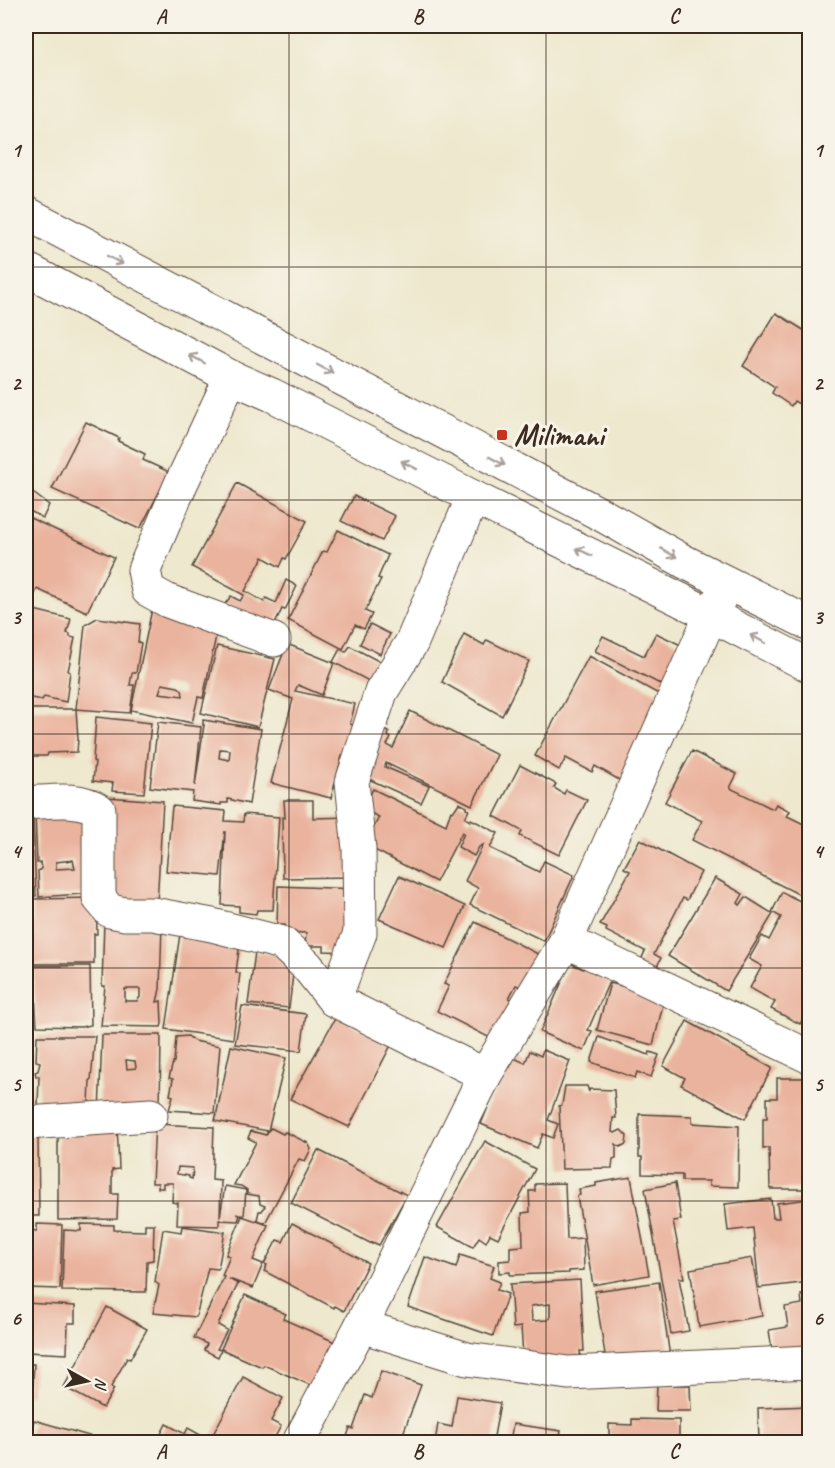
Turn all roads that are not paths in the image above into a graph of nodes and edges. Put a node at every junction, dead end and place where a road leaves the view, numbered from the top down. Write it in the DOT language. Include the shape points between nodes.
graph roads {
  1 [pos="26,213"];
  2 [pos="69,236"];
  3 [pos="35,275"];
  4 [pos="297,354"];
  5 [pos="231,377"];
  6 [pos="272,395"];
  7 [pos="473,497"];
  8 [pos="727,584"];
  9 [pos="711,615"];
  10 [pos="810,624"];
  11 [pos="274,640"];
  12 [pos="810,666"];
  13 [pos="26,803"];
  14 [pos="566,941"];
  15 [pos="334,1000"];
  16 [pos="810,1057"];
  17 [pos="485,1075"];
  18 [pos="151,1115"];
  19 [pos="26,1123"];
  20 [pos="361,1326"];
  21 [pos="810,1362"];
  22 [pos="299,1443"];
  1 -- 2 [label="street"];
  2 -- 3 [label="street"];
  2 -- 4 [label="street, one-way"];
  5 -- 3 [label="street, one-way"];
  4 -- 6 [label="street"];
  4 -- 8 [label="street, one-way"];
  5 -- 6 [label="street"];
  5 -- 11 [label="street" via="144,570 147,590"];
  7 -- 6 [label="street, one-way"];
  9 -- 7 [label="street, one-way"];
  7 -- 15 [label="street" via="412,642 381,692 352,782 359,849 360,933"];
  8 -- 9 [label="street"];
  8 -- 10 [label="street"];
  12 -- 9 [label="street, one-way"];
  9 -- 14 [label="street"];
  13 -- 15 [label="street" via="79,801 99,810 99,898 110,911 163,915 282,943 308,966"];
  14 -- 16 [label="street"];
  14 -- 17 [label="street"];
  15 -- 17 [label="street"];
  17 -- 20 [label="street"];
  18 -- 19 [label="street"];
  20 -- 21 [label="street" via="467,1359 568,1373"];
  20 -- 22 [label="street"];
}
